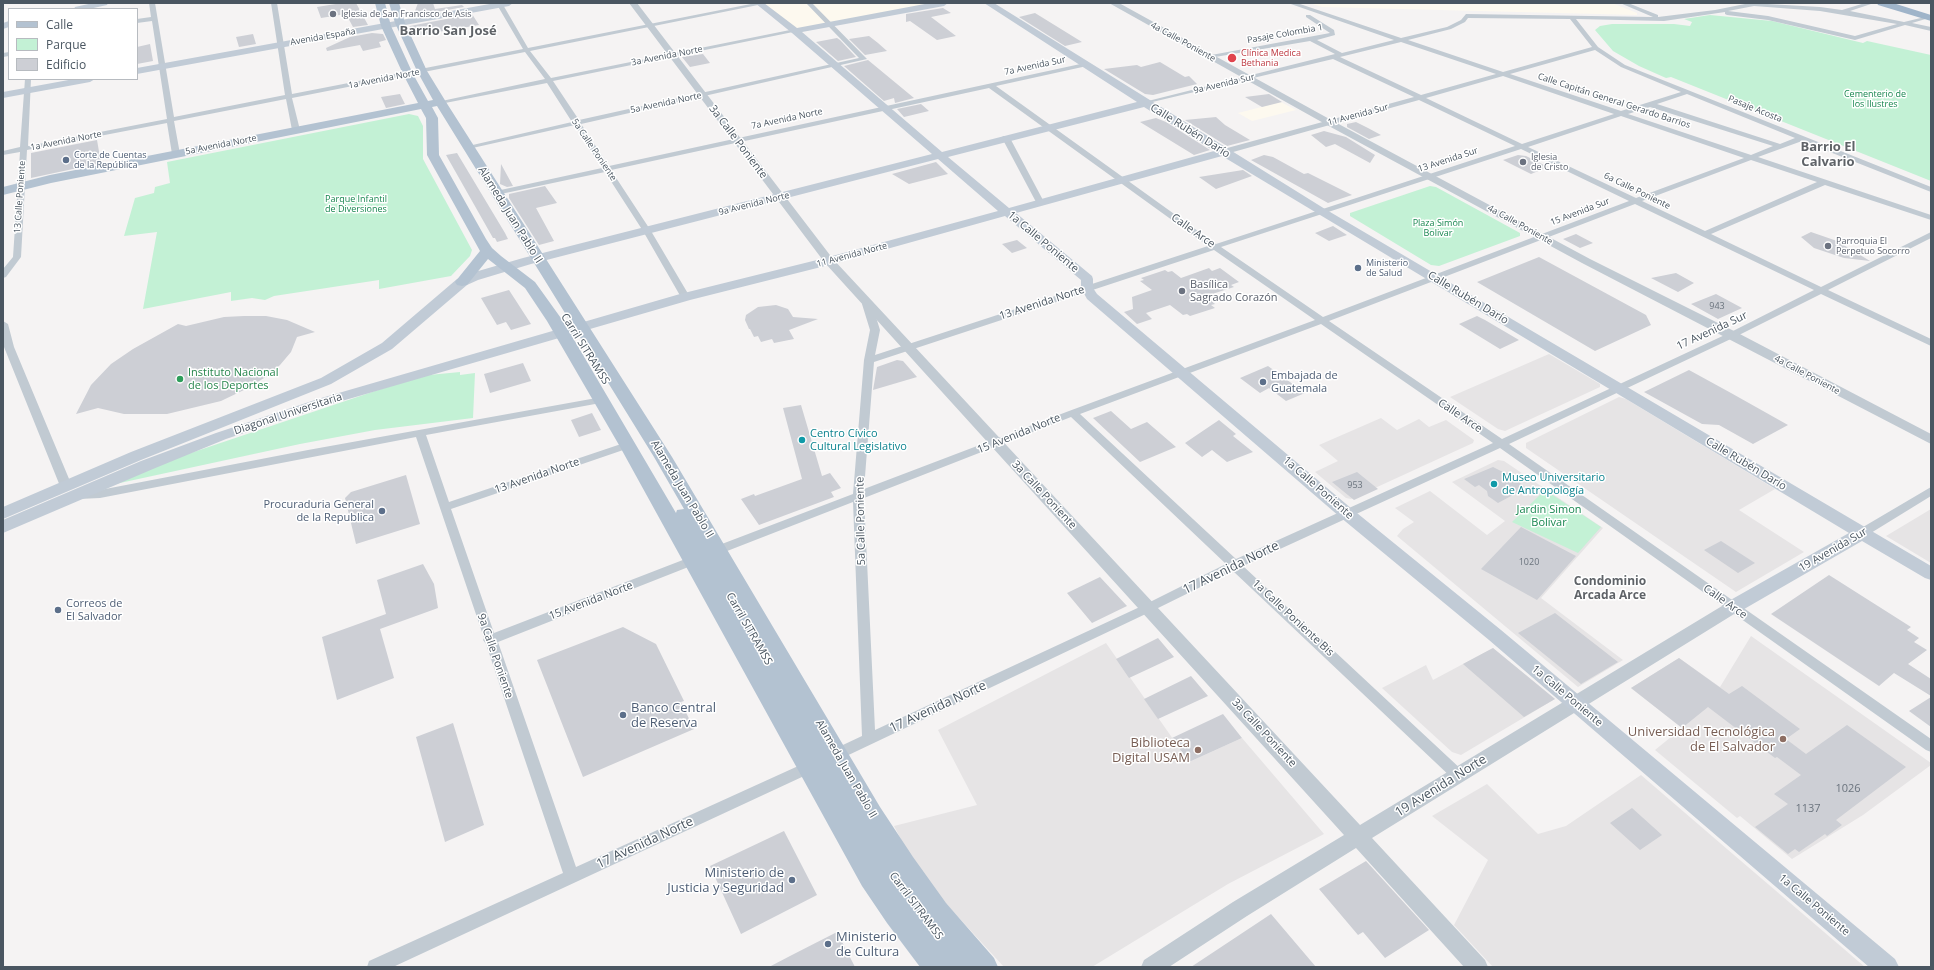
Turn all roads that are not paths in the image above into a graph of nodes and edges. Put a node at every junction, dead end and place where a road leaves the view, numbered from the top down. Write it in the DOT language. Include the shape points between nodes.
graph roads {
  1 [pos="104,3"];
  2 [pos="152,3"];
  3 [pos="274,3"];
  4 [pos="380,3"];
  5 [pos="388,3"];
  6 [pos="394,3"];
  7 [pos="509,3"];
  8 [pos="633,3"];
  9 [pos="761,3"];
  10 [pos="809,3"];
  11 [pos="944,3"];
  12 [pos="988,3"];
  13 [pos="1113,3"];
  14 [pos="1291,3"];
  15 [pos="1623,3"];
  16 [pos="1743,3"];
  17 [pos="1871,3"];
  18 [pos="1882,3"];
  19 [pos="499,4"];
  20 [pos="1758,4"];
  21 [pos="82,8"];
  22 [pos="1715,12"];
  23 [pos="1842,12"];
  24 [pos="1308,16"];
  25 [pos="1570,17"];
  26 [pos="1930,17"];
  27 [pos="154,18"];
  28 [pos="1604,18"];
  29 [pos="1664,19"];
  30 [pos="138,21"];
  31 [pos="1906,23"];
  32 [pos="393,24"];
  33 [pos="832,24"];
  34 [pos="651,26"];
  35 [pos="1931,29"];
  36 [pos="1581,30"];
  37 [pos="795,31"];
  38 [pos="1311,39"];
  39 [pos="1399,40"];
  40 [pos="282,44"];
  41 [pos="1596,48"];
  42 [pos="527,51"];
  43 [pos="673,55"];
  44 [pos="1209,56"];
  45 [pos="1339,56"];
  46 [pos="1085,64"];
  47 [pos="161,66"];
  48 [pos="835,66"];
  49 [pos="138,70"];
  50 [pos="415,72"];
  51 [pos="1501,74"];
  52 [pos="1248,78"];
  53 [pos="28,80"];
  54 [pos="84,80"];
  55 [pos="549,80"];
  56 [pos="989,85"];
  57 [pos="27,90"];
  58 [pos="1687,92"];
  59 [pos="3,95"];
  60 [pos="703,95"];
  61 [pos="289,98"];
  62 [pos="1423,98"];
  63 [pos="1146,103"];
  64 [pos="433,104"];
  65 [pos="1649,104"];
  66 [pos="884,108"];
  67 [pos="1620,114"];
  68 [pos="442,118"];
  69 [pos="171,121"];
  70 [pos="576,122"];
  71 [pos="1330,123"];
  72 [pos="1047,127"];
  73 [pos="296,130"];
  74 [pos="1006,138"];
  75 [pos="1802,138"];
  76 [pos="736,140"];
  77 [pos="1521,146"];
  78 [pos="1780,146"];
  79 [pos="468,147"];
  80 [pos="24,149"];
  81 [pos="1223,152"];
  82 [pos="3,153"];
  83 [pos="176,154"];
  84 [pos="939,155"];
  85 [pos="1751,157"];
  86 [pos="607,168"];
  87 [pos="1430,176"];
  88 [pos="1121,180"];
  89 [pos="1825,182"];
  90 [pos="6,190"];
  91 [pos="1931,190"];
  92 [pos="496,193"];
  93 [pos="780,198"];
  94 [pos="1636,201"];
  95 [pos="1040,202"];
  96 [pos="1008,212"];
  97 [pos="1321,212"];
  98 [pos="1931,218"];
  99 [pos="647,231"];
  100 [pos="1705,234"];
  101 [pos="1931,235"];
  102 [pos="1541,237"];
  103 [pos="1215,247"];
  104 [pos="487,251"];
  105 [pos="829,261"];
  106 [pos="521,263"];
  107 [pos="3,275"];
  108 [pos="1434,278"];
  109 [pos="462,282"];
  110 [pos="1087,288"];
  111 [pos="1822,291"];
  112 [pos="685,297"];
  113 [pos="868,304"];
  114 [pos="1321,321"];
  115 [pos="3,324"];
  116 [pos="573,330"];
  117 [pos="1732,335"];
  118 [pos="1931,343"];
  119 [pos="907,347"];
  120 [pos="6,348"];
  121 [pos="869,360"];
  122 [pos="344,372"];
  123 [pos="1184,373"];
  124 [pos="1619,388"];
  125 [pos="362,390"];
  126 [pos="602,400"];
  127 [pos="283,407"];
  128 [pos="1073,413"];
  129 [pos="420,434"];
  130 [pos="1931,440"];
  131 [pos="996,444"];
  132 [pos="1501,444"];
  133 [pos="628,446"];
  134 [pos="70,491"];
  135 [pos="1931,491"];
  136 [pos="858,497"];
  137 [pos="446,508"];
  138 [pos="3,513"];
  139 [pos="1346,513"];
  140 [pos="3,527"];
  141 [pos="1860,534"];
  142 [pos="718,550"];
  143 [pos="692,561"];
  144 [pos="1236,564"];
  145 [pos="1931,574"];
  146 [pos="1931,582"];
  147 [pos="1733,607"];
  148 [pos="1148,608"];
  149 [pos="489,640"];
  150 [pos="1575,703"];
  151 [pos="869,739"];
  152 [pos="1931,746"];
  153 [pos="824,761"];
  154 [pos="1458,775"];
  155 [pos="1359,836"];
  156 [pos="572,877"];
  157 [pos="375,967"];
  158 [pos="936,967"];
  159 [pos="964,967"];
  160 [pos="985,967"];
  161 [pos="1151,967"];
  162 [pos="1478,967"];
  163 [pos="1887,967"];
  1 -- 21 [label="main road"];
  2 -- 27 [label="street"];
  3 -- 40 [label="street"];
  4 -- 32 [label="main road, Alameda Juan Pablo II"];
  5 -- 32 [label="main road"];
  6 -- 32 [label="main road, Alameda Juan Pablo II"];
  7 -- 19 [label="main road, Avenida España"];
  8 -- 34 [label="street, 3a Calle Poniente"];
  9 -- 34 [label="street, 1a Avenida Norte"];
  9 -- 37 [label="main road, 1a Calle Poniente"];
  10 -- 33 [label="street"];
  11 -- 33 [label="main road, 3a Avenida Norte"];
  12 -- 46 [label="main road, Calle Rubén Darío"];
  13 -- 44 [label="street, 4a Calle Poniente"];
  14 -- 39 [label="street, Calle Capitán General Gerardo Barrios"];
  15 -- 29 [label="street"];
  16 -- 20 [label="street"];
  17 -- 23 [label="street"];
  18 -- 26 [label="highway"];
  19 -- 32 [label="main road, Avenida España"];
  19 -- 42 [label="street, 5a Calle Poniente"];
  20 -- 22 [label="street"];
  20 -- 23 [label="street"];
  22 -- 29 [label="street"];
  22 -- 31 [label="street" via="1768,18 1853,38"];
  23 -- 31 [label="street"];
  24 -- 38 [label="street, Pasaje Colombia 1" via="1332,31 1328,36"];
  25 -- 28 [label="street"];
  25 -- 36 [label="street, Pasaje Acosta"];
  25 -- 39 [label="street, 9a Avenida Sur" via="1466,16 1463,21 1449,28"];
  26 -- 31 [label="street"];
  27 -- 30 [label="street"];
  27 -- 47 [label="street"];
  28 -- 29 [label="street"];
  28 -- 36 [label="street" via="1586,25"];
  31 -- 35 [label="street"];
  32 -- 40 [label="main road, Avenida España"];
  32 -- 50 [label="main road, Alameda Juan Pablo II"];
  32 -- 50 [label="main road, Alameda Juan Pablo II"];
  33 -- 37 [label="main road, 3a Avenida Norte"];
  33 -- 48 [label="street, 5a Avenida Norte" via="864,59"];
  34 -- 42 [label="street, 1a Avenida Norte"];
  34 -- 43 [label="street, 3a Calle Poniente"];
  36 -- 41 [label="street, Pasaje Acosta"];
  37 -- 43 [label="street, 3a Avenida Norte"];
  37 -- 48 [label="main road, 1a Calle Poniente"];
  38 -- 44 [label="street, Pasaje Colombia 1"];
  38 -- 45 [label="street, 6a Calle Poniente"];
  39 -- 45 [label="street, 9a Avenida Sur"];
  39 -- 51 [label="street, Calle Capitán General Gerardo Barrios"];
  40 -- 47 [label="main road, Avenida España"];
  40 -- 61 [label="street"];
  41 -- 51 [label="street, 11 Avenida Sur"];
  41 -- 58 [label="street, Pasaje Acosta" via="1623,66"];
  42 -- 50 [label="street, 1a Avenida Norte"];
  42 -- 55 [label="street, 5a Calle Poniente"];
  43 -- 55 [label="street, 3a Avenida Norte"];
  43 -- 60 [label="street, 3a Calle Poniente"];
  44 -- 52 [label="street, 4a Calle Poniente"];
  45 -- 52 [label="street, 9a Avenida Sur"];
  45 -- 62 [label="street, 6a Calle Poniente"];
  46 -- 56 [label="street, 7a Avenida Sur"];
  46 -- 63 [label="main road, Calle Rubén Darío"];
  47 -- 49 [label="main road, Avenida España"];
  47 -- 69 [label="street"];
  48 -- 60 [label="street, 5a Avenida Norte"];
  48 -- 66 [label="main road, 1a Calle Poniente"];
  50 -- 61 [label="street, 1a Avenida Norte"];
  50 -- 64 [label="main road, Alameda Juan Pablo II"];
  51 -- 62 [label="street, 11 Avenida Sur"];
  51 -- 67 [label="street, Calle Capitán General Gerardo Barrios"];
  52 -- 63 [label="street, 9a Avenida Sur"];
  52 -- 71 [label="street, 4a Calle Poniente"];
  53 -- 57 [label="street, 13 Calle Poniente"];
  54 -- 57 [label="main road"];
  55 -- 64 [label="street, 3a Avenida Norte"];
  55 -- 70 [label="street, 5a Calle Poniente"];
  56 -- 66 [label="street, 7a Avenida Norte"];
  56 -- 72 [label="street, Calle Arce"];
  57 -- 59 [label="main road"];
  57 -- 80 [label="street, 13 Calle Poniente"];
  58 -- 65 [label="street, 13 Avenida Sur"];
  58 -- 75 [label="street, Pasaje Acosta"];
  60 -- 70 [label="street, 5a Avenida Norte"];
  60 -- 76 [label="street, 3a Calle Poniente"];
  61 -- 69 [label="street, 1a Avenida Norte"];
  61 -- 73 [label="street"];
  62 -- 71 [label="street, 11 Avenida Sur"];
  62 -- 77 [label="street, 6a Calle Poniente"];
  63 -- 72 [label="main road, 9a Avenida Sur"];
  63 -- 81 [label="main road, Calle Rubén Darío"];
  64 -- 68 [label="main road, Carril SITRAMSS"];
  64 -- 73 [label="main road, 5a Avenida Norte"];
  64 -- 79 [label="main road, Alameda Juan Pablo II"];
  64 -- 104 [label="main road, Alameda Juan Pablo II" via="430,112 433,123 433,156"];
  65 -- 67 [label="street, 13 Avenida Sur"];
  65 -- 78 [label="street"];
  66 -- 76 [label="street, 7a Avenida Norte"];
  66 -- 84 [label="main road, 1a Calle Poniente"];
  67 -- 77 [label="street, 13 Avenida Sur"];
  67 -- 85 [label="street, Calle Capitán General Gerardo Barrios"];
  68 -- 106 [label="main road, Carril SITRAMSS"];
  68 -- 106 [label="main road, Carril SITRAMSS" via="440,155 488,241 498,252"];
  69 -- 80 [label="street, 1a Avenida Norte"];
  69 -- 83 [label="street"];
  70 -- 79 [label="street, 5a Avenida Norte"];
  70 -- 86 [label="street, 5a Calle Poniente"];
  71 -- 81 [label="street, 11 Avenida Sur"];
  71 -- 87 [label="street, 4a Calle Poniente"];
  72 -- 74 [label="main road, 9a Avenida Norte"];
  72 -- 88 [label="street, Calle Arce"];
  73 -- 83 [label="main road, 5a Avenida Norte"];
  74 -- 84 [label="main road, 9a Avenida Norte"];
  74 -- 95 [label="street"];
  75 -- 78 [label="street, 15 Avenida Sur"];
  75 -- 91 [label="street, Pasaje Acosta"];
  76 -- 86 [label="street, 7a Avenida Norte"];
  76 -- 93 [label="street, 3a Calle Poniente"];
  77 -- 87 [label="street, 13 Avenida Sur"];
  77 -- 94 [label="street, 6a Calle Poniente"];
  78 -- 85 [label="street, 15 Avenida Sur"];
  79 -- 92 [label="main road, Alameda Juan Pablo II"];
  80 -- 82 [label="street, 1a Avenida Norte"];
  80 -- 107 [label="street, 13 Calle Poniente" via="17,257"];
  81 -- 88 [label="main road, 11 Avenida Sur"];
  81 -- 97 [label="main road, Calle Rubén Darío"];
  83 -- 90 [label="main road, 5a Avenida Norte"];
  84 -- 93 [label="main road, 9a Avenida Norte"];
  84 -- 96 [label="main road, 1a Calle Poniente"];
  85 -- 89 [label="street, Calle Capitán General Gerardo Barrios"];
  85 -- 94 [label="street, 15 Avenida Sur"];
  86 -- 92 [label="street, 7a Avenida Norte"];
  86 -- 99 [label="street, 5a Calle Poniente"];
  87 -- 97 [label="street, 13 Avenida Sur"];
  87 -- 102 [label="street, 4a Calle Poniente"];
  88 -- 95 [label="main road, 11 Avenida Norte"];
  88 -- 103 [label="street, Calle Arce"];
  89 -- 98 [label="street, Calle Capitán General Gerardo Barrios"];
  89 -- 100 [label="street"];
  92 -- 106 [label="main road, Alameda Juan Pablo II"];
  93 -- 99 [label="main road, 9a Avenida Norte"];
  93 -- 105 [label="street, 3a Calle Poniente"];
  94 -- 100 [label="street, 6a Calle Poniente"];
  94 -- 102 [label="street, 15 Avenida Sur"];
  95 -- 96 [label="main road, 11 Avenida Norte"];
  96 -- 105 [label="main road, 11 Avenida Norte"];
  96 -- 110 [label="main road, 1a Calle Poniente" via="1087,279"];
  97 -- 103 [label="street, 13 Avenida Sur"];
  97 -- 108 [label="main road, Calle Rubén Darío"];
  99 -- 106 [label="main road, 9a Avenida Norte"];
  99 -- 112 [label="street, 5a Calle Poniente"];
  100 -- 111 [label="street, 6a Calle Poniente"];
  101 -- 111 [label="street, 17 Avenida Sur"];
  102 -- 108 [label="street, 15 Avenida Sur"];
  102 -- 117 [label="street, 4a Calle Poniente"];
  103 -- 110 [label="street, 13 Avenida Norte"];
  103 -- 114 [label="street, Calle Arce"];
  104 -- 106 [label="main road, Alameda Juan Pablo II"];
  104 -- 109 [label="main road"];
  105 -- 112 [label="main road, 11 Avenida Norte"];
  105 -- 113 [label="street, 3a Calle Poniente"];
  106 -- 109 [label="main road, 9a Avenida Norte"];
  106 -- 116 [label="main road, Alameda Juan Pablo II"];
  106 -- 116 [label="main road, Carril SITRAMSS" via="543,284"];
  106 -- 116 [label="main road, Alameda Juan Pablo II" via="530,285"];
  108 -- 114 [label="street, 15 Avenida Sur"];
  108 -- 124 [label="main road, Calle Rubén Darío"];
  109 -- 122 [label="main road, Diagonal Universitaria" via="388,346"];
  110 -- 119 [label="street, 13 Avenida Norte"];
  110 -- 123 [label="main road, 1a Calle Poniente" via="1092,296"];
  111 -- 117 [label="street, 17 Avenida Sur"];
  111 -- 118 [label="street, 6a Calle Poniente"];
  112 -- 116 [label="main road, 11 Avenida Norte"];
  113 -- 119 [label="street, 3a Calle Poniente"];
  113 -- 121 [label="street, 5a Calle Poniente" via="875,330"];
  114 -- 123 [label="street, 15 Avenida Norte"];
  114 -- 132 [label="street, Calle Arce"];
  115 -- 120 [label="street"];
  116 -- 125 [label="main road, Diagonal Universitaria"];
  116 -- 126 [label="main road, Alameda Juan Pablo II"];
  116 -- 142 [label="main road, Alameda Juan Pablo II"];
  116 -- 153 [label="main road, Carril SITRAMSS" via="642,443"];
  117 -- 124 [label="street, 17 Avenida Sur"];
  117 -- 130 [label="street, 4a Calle Poniente"];
  119 -- 121 [label="street, 13 Avenida Norte"];
  119 -- 131 [label="street, 3a Calle Poniente"];
  120 -- 134 [label="street"];
  121 -- 136 [label="street, 5a Calle Poniente"];
  122 -- 125 [label="main road" via="341,381 343,385 354,390"];
  122 -- 127 [label="main road, Diagonal Universitaria"];
  123 -- 128 [label="street, 15 Avenida Norte"];
  123 -- 139 [label="main road, 1a Calle Poniente"];
  124 -- 132 [label="street, 17 Avenida Sur"];
  124 -- 141 [label="main road, Calle Rubén Darío"];
  125 -- 127 [label="main road, Diagonal Universitaria"];
  126 -- 129 [label="street"];
  126 -- 133 [label="main road, Alameda Juan Pablo II"];
  127 -- 134 [label="main road, Diagonal Universitaria" via="184,451"];
  128 -- 131 [label="street, 15 Avenida Norte"];
  128 -- 144 [label="street, 1a Calle Poniente Bis"];
  129 -- 134 [label="street" via="100,494"];
  129 -- 137 [label="street, 9a Calle Poniente"];
  131 -- 136 [label="street, 15 Avenida Norte"];
  131 -- 148 [label="street, 3a Calle Poniente"];
  132 -- 139 [label="street, 17 Avenida Norte"];
  132 -- 147 [label="street, Calle Arce"];
  133 -- 137 [label="street, 13 Avenida Norte"];
  133 -- 143 [label="main road, Alameda Juan Pablo II"];
  134 -- 138 [label="main road, Diagonal Universitaria"];
  134 -- 140 [label="main road, Diagonal Universitaria"];
  135 -- 141 [label="street, 19 Avenida Sur"];
  136 -- 142 [label="street, 15 Avenida Norte"];
  136 -- 151 [label="street, 5a Calle Poniente"];
  137 -- 149 [label="street, 9a Calle Poniente"];
  139 -- 144 [label="street, 17 Avenida Norte"];
  139 -- 150 [label="main road, 1a Calle Poniente"];
  141 -- 145 [label="main road, Calle Rubén Darío"];
  141 -- 146 [label="main road, Calle Rubén Darío"];
  141 -- 147 [label="main road, 19 Avenida Sur"];
  142 -- 153 [label="main road, Alameda Juan Pablo II"];
  143 -- 149 [label="street, 15 Avenida Norte"];
  143 -- 153 [label="main road, Alameda Juan Pablo II"];
  144 -- 148 [label="street, 17 Avenida Norte"];
  144 -- 154 [label="street, 1a Calle Poniente Bis"];
  147 -- 150 [label="street, 19 Avenida Norte"];
  147 -- 152 [label="street, Calle Arce"];
  148 -- 151 [label="street, 17 Avenida Norte"];
  148 -- 155 [label="street, 3a Calle Poniente"];
  149 -- 156 [label="street, 9a Calle Poniente"];
  150 -- 154 [label="street, 19 Avenida Norte"];
  150 -- 163 [label="main road, 1a Calle Poniente"];
  151 -- 153 [label="street, 17 Avenida Norte"];
  153 -- 156 [label="street, 17 Avenida Norte"];
  153 -- 158 [label="main road, Alameda Juan Pablo II" via="871,878"];
  153 -- 159 [label="main road, Carril SITRAMSS" via="899,886"];
  153 -- 160 [label="main road, Alameda Juan Pablo II" via="937,911"];
  154 -- 155 [label="street, 19 Avenida Norte"];
  155 -- 161 [label="street, 19 Avenida Norte"];
  155 -- 162 [label="street, 3a Calle Poniente"];
  156 -- 157 [label="street, 17 Avenida Norte"];
}
